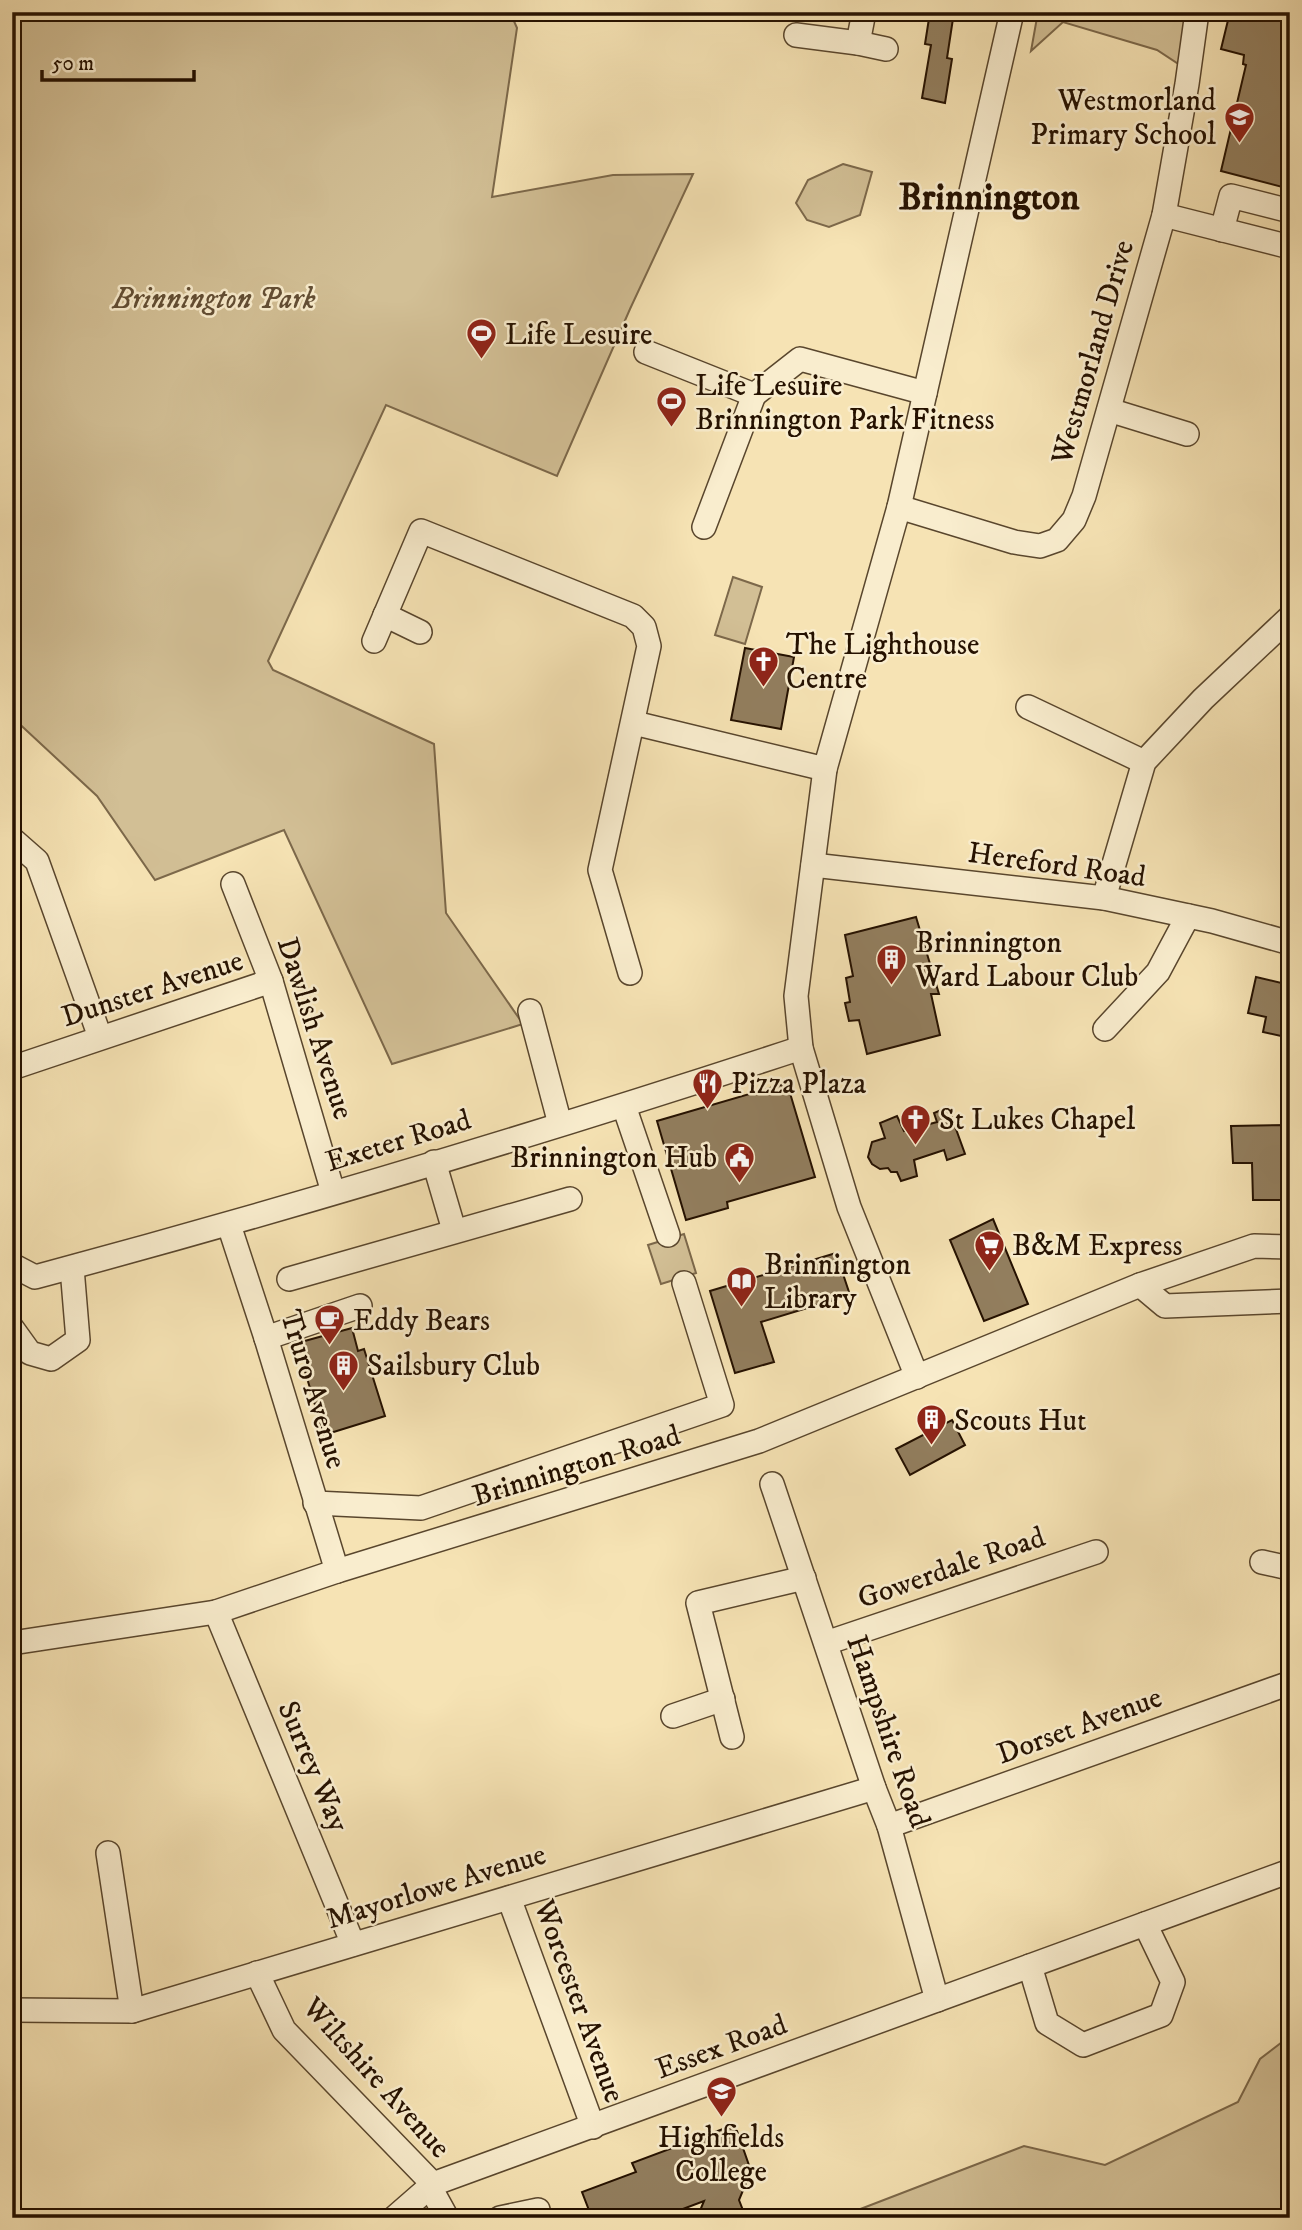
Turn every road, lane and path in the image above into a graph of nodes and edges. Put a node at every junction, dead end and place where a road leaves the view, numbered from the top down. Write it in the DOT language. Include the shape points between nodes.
graph roads {
  1 [pos="864,12"];
  2 [pos="1012,12"];
  3 [pos="1197,12"];
  4 [pos="796,35"];
  5 [pos="858,43"];
  6 [pos="886,50"];
  7 [pos="1290,211"];
  8 [pos="1164,215"];
  9 [pos="1222,230"];
  10 [pos="1290,247"];
  11 [pos="646,352"];
  12 [pos="925,393"];
  13 [pos="754,395"];
  14 [pos="1109,410"];
  15 [pos="1187,434"];
  16 [pos="899,507"];
  17 [pos="704,527"];
  18 [pos="385,615"];
  19 [pos="1290,617"];
  20 [pos="420,632"];
  21 [pos="374,641"];
  22 [pos="1028,707"];
  23 [pos="634,723"];
  24 [pos="1143,762"];
  25 [pos="825,769"];
  26 [pos="12,839"];
  27 [pos="813,865"];
  28 [pos="233,884"];
  29 [pos="1104,898"];
  30 [pos="1188,916"];
  31 [pos="1290,943"];
  32 [pos="630,973"];
  33 [pos="271,981"];
  34 [pos="530,1012"];
  35 [pos="1105,1029"];
  36 [pos="100,1037"];
  37 [pos="801,1048"];
  38 [pos="12,1068"];
  39 [pos="624,1106"];
  40 [pos="560,1124"];
  41 [pos="434,1162"];
  42 [pos="333,1192"];
  43 [pos="570,1199"];
  44 [pos="229,1225"];
  45 [pos="454,1230"];
  46 [pos="668,1236"];
  47 [pos="1290,1247"];
  48 [pos="12,1265"];
  49 [pos="72,1268"];
  50 [pos="289,1279"];
  51 [pos="684,1283"];
  52 [pos="1140,1285"];
  53 [pos="1290,1301"];
  54 [pos="360,1306"];
  55 [pos="12,1328"];
  56 [pos="266,1338"];
  57 [pos="916,1377"];
  58 [pos="772,1484"];
  59 [pos="315,1503"];
  60 [pos="1096,1552"];
  61 [pos="1262,1562"];
  62 [pos="1290,1568"];
  63 [pos="337,1571"];
  64 [pos="804,1577"];
  65 [pos="216,1612"];
  66 [pos="12,1643"];
  67 [pos="826,1643"];
  68 [pos="1290,1683"];
  69 [pos="723,1699"];
  70 [pos="673,1716"];
  71 [pos="732,1737"];
  72 [pos="874,1788"];
  73 [pos="889,1826"];
  74 [pos="108,1853"];
  75 [pos="1290,1871"];
  76 [pos="509,1898"];
  77 [pos="1145,1924"];
  78 [pos="353,1944"];
  79 [pos="1030,1966"];
  80 [pos="257,1973"];
  81 [pos="937,2000"];
  82 [pos="12,2010"];
  83 [pos="132,2011"];
  84 [pos="593,2127"];
  85 [pos="431,2186"];
  86 [pos="538,2210"];
  87 [pos="394,2218"];
  88 [pos="447,2218"];
  89 [pos="500,2218"];
  1 -- 5 [label="street"];
  2 -- 12 [label="street"];
  3 -- 8 [label="street, Westmorland Drive"];
  4 -- 5 [label="street"];
  5 -- 6 [label="street"];
  7 -- 9 [label="street" via="1231,196"];
  8 -- 9 [label="street"];
  8 -- 14 [label="street, Westmorland Drive"];
  9 -- 10 [label="street"];
  11 -- 13 [label="street"];
  12 -- 13 [label="street" via="800,359"];
  12 -- 16 [label="street"];
  13 -- 17 [label="street"];
  14 -- 15 [label="street"];
  14 -- 16 [label="street, Westmorland Drive" via="1084,496 1074,520 1057,540 1040,546 1014,542"];
  16 -- 25 [label="street"];
  18 -- 20 [label="street"];
  18 -- 21 [label="street"];
  18 -- 23 [label="street" via="421,531 633,616 644,627 649,646"];
  19 -- 24 [label="street"];
  22 -- 24 [label="street"];
  23 -- 25 [label="street"];
  23 -- 32 [label="street" via="600,870"];
  24 -- 29 [label="street"];
  25 -- 27 [label="street"];
  26 -- 36 [label="street" via="37,861"];
  27 -- 29 [label="street, Hereford Road"];
  27 -- 37 [label="street" via="796,996"];
  28 -- 33 [label="street, Dawlish Avenue"];
  29 -- 30 [label="street, Hereford Road"];
  30 -- 31 [label="street, Hereford Road"];
  30 -- 35 [label="street" via="1158,972"];
  33 -- 36 [label="street, Dunster Avenue"];
  33 -- 42 [label="street, Dawlish Avenue"];
  34 -- 40 [label="street"];
  36 -- 38 [label="street, Dunster Avenue"];
  37 -- 39 [label="street, Exeter Road"];
  37 -- 57 [label="street" via="849,1207"];
  39 -- 40 [label="street, Exeter Road"];
  39 -- 46 [label="street"];
  40 -- 41 [label="street, Exeter Road"];
  41 -- 42 [label="street, Exeter Road"];
  41 -- 45 [label="street"];
  42 -- 44 [label="street, Exeter Road"];
  43 -- 45 [label="street"];
  44 -- 49 [label="street, Exeter Road"];
  44 -- 56 [label="street, Truro Avenue"];
  45 -- 50 [label="street"];
  47 -- 52 [label="street, Brinnington Road" via="1254,1246"];
  48 -- 49 [label="street, Exeter Road" via="35,1278"];
  49 -- 55 [label="street" via="78,1340 51,1359 30,1353"];
  51 -- 59 [label="street" via="722,1405 421,1508"];
  52 -- 53 [label="street" via="1165,1306"];
  52 -- 57 [label="street, Brinnington Road"];
  54 -- 56 [label="street"];
  56 -- 59 [label="street, Truro Avenue"];
  57 -- 63 [label="street, Brinnington Road" via="759,1441"];
  58 -- 64 [label="street, Hampshire Road"];
  59 -- 63 [label="street, Truro Avenue"];
  60 -- 67 [label="street, Gowerdale Road"];
  61 -- 62 [label="street"];
  63 -- 65 [label="street, Brinnington Road"];
  64 -- 67 [label="street, Hampshire Road"];
  64 -- 69 [label="street" via="698,1603"];
  65 -- 66 [label="street, Brinnington Road"];
  65 -- 78 [label="street, Surrey Way"];
  67 -- 72 [label="street, Hampshire Road"];
  68 -- 73 [label="street, Dorset Avenue"];
  69 -- 70 [label="street"];
  69 -- 71 [label="street"];
  72 -- 73 [label="street, Hampshire Road"];
  72 -- 76 [label="street, Mayorlowe Avenue"];
  73 -- 81 [label="street, Hampshire Road"];
  74 -- 83 [label="street"];
  75 -- 77 [label="street, Essex Road"];
  76 -- 78 [label="street, Mayorlowe Avenue"];
  76 -- 84 [label="street, Worcester Avenue"];
  77 -- 79 [label="street, Essex Road"];
  77 -- 79 [label="street" via="1172,1982 1161,2015 1083,2045 1047,2023"];
  78 -- 80 [label="street, Mayorlowe Avenue"];
  79 -- 81 [label="street, Essex Road"];
  80 -- 83 [label="street, Mayorlowe Avenue"];
  80 -- 85 [label="street, Wiltshire Avenue" via="284,2030"];
  81 -- 84 [label="street, Essex Road"];
  82 -- 83 [label="street, Mayorlowe Avenue"];
  84 -- 85 [label="street, Essex Road"];
  85 -- 87 [label="street"];
  85 -- 88 [label="street, Wiltshire Avenue"];
  86 -- 89 [label="street"];
}
